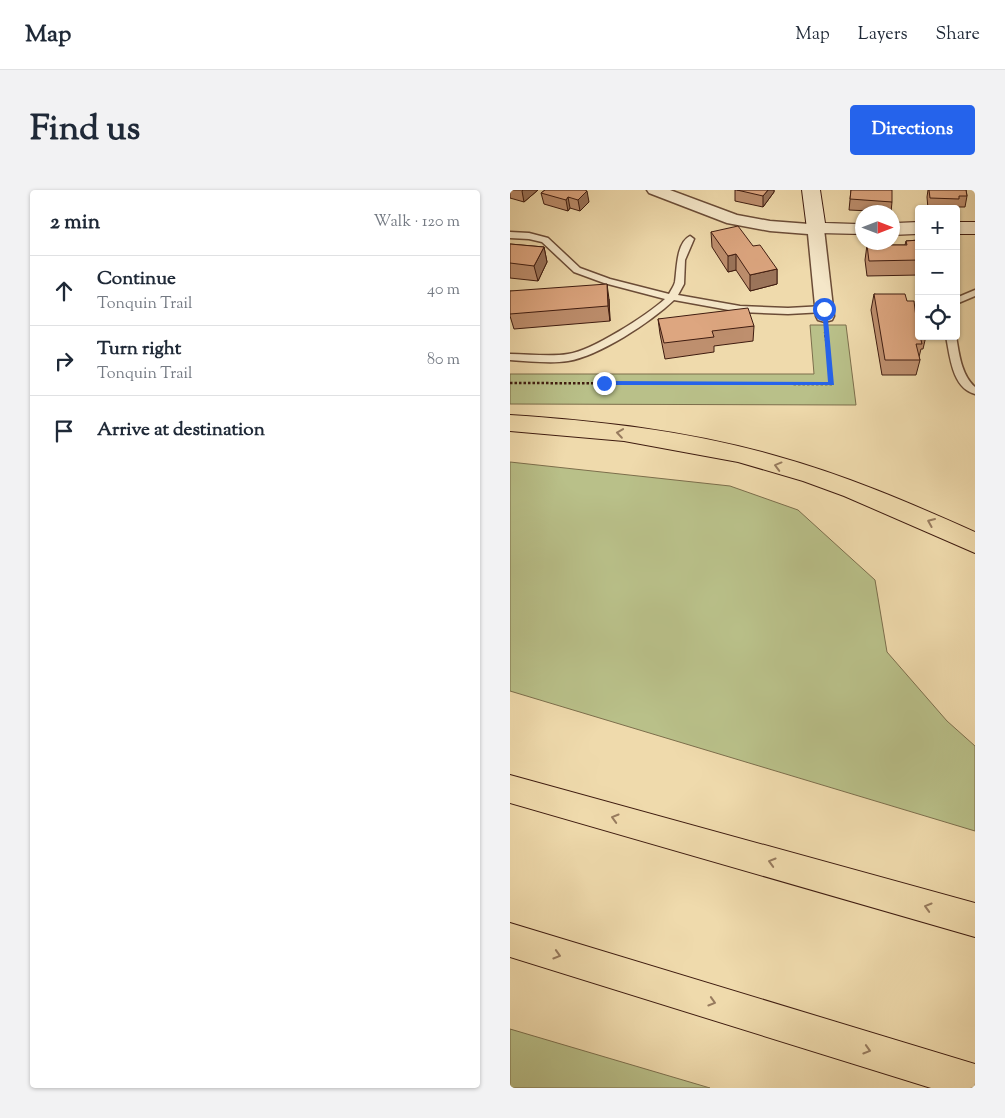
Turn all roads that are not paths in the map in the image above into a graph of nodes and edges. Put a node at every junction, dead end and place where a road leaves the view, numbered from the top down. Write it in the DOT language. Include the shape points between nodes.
graph roads {
  1 [pos="655,190"];
  2 [pos="811,190"];
  3 [pos="900,228"];
  4 [pos="915,228"];
  5 [pos="960,228"];
  6 [pos="975,228"];
  7 [pos="816,229"];
  8 [pos="855,229"];
  9 [pos="510,236"];
  10 [pos="690,239"];
  11 [pos="975,293"];
  12 [pos="672,297"];
  13 [pos="960,299"];
  14 [pos="825,312"];
  15 [pos="952,340"];
  16 [pos="510,358"];
  17 [pos="975,391"];
  18 [pos="510,423"];
  19 [pos="975,543"];
  20 [pos="510,789"];
  21 [pos="975,920"];
  22 [pos="510,940"];
  23 [pos="975,1084"];
  1 -- 7 [label="street" via="733,220"];
  2 -- 7 [label="street"];
  3 -- 4 [label="street"];
  5 -- 6 [label="street"];
  7 -- 8 [label="street"];
  7 -- 14 [label="street"];
  9 -- 12 [label="lane" via="545,240 577,270"];
  10 -- 12 [label="lane" via="681,260 679,284"];
  11 -- 13 [label="lane"];
  12 -- 14 [label="lane" via="740,309"];
  12 -- 16 [label="lane" via="656,312 585,354 566,358"];
  15 -- 17 [label="lane" via="958,370 970,390"];
  19 -- 18 [label="highway, one-way" via="873,498 809,475 740,456 619,432"];
  21 -- 20 [label="highway, one-way"];
  22 -- 23 [label="highway, one-way"];
}
